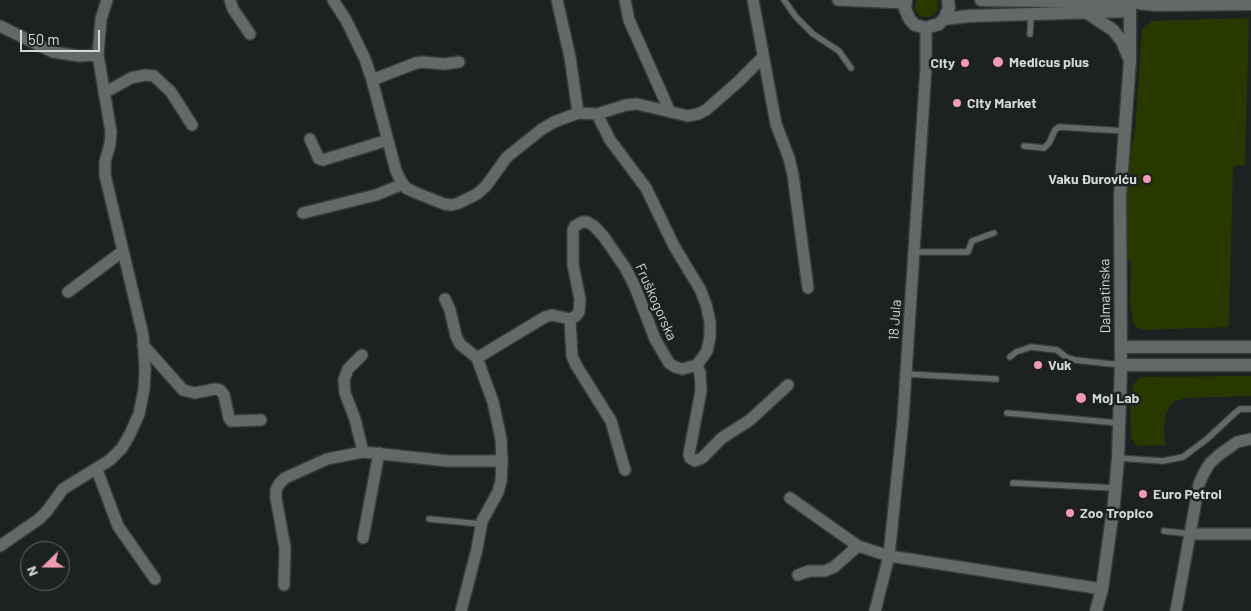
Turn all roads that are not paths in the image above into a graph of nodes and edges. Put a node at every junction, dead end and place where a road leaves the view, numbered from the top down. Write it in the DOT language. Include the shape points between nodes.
graph roads {
  1 [pos="107,0"];
  2 [pos="230,0"];
  3 [pos="333,0"];
  4 [pos="557,0"];
  5 [pos="625,0"];
  6 [pos="753,0"];
  7 [pos="784,0"];
  8 [pos="838,0"];
  9 [pos="948,0"];
  10 [pos="981,0"];
  11 [pos="905,2"];
  12 [pos="1251,4"];
  13 [pos="1130,6"];
  14 [pos="1086,12"];
  15 [pos="1031,14"];
  16 [pos="944,20"];
  17 [pos="0,26"];
  18 [pos="926,28"];
  19 [pos="250,34"];
  20 [pos="1030,34"];
  21 [pos="98,55"];
  22 [pos="763,57"];
  23 [pos="1130,60"];
  24 [pos="459,62"];
  25 [pos="851,68"];
  26 [pos="372,80"];
  27 [pos="104,93"];
  28 [pos="670,112"];
  29 [pos="578,113"];
  30 [pos="597,114"];
  31 [pos="192,125"];
  32 [pos="1125,131"];
  33 [pos="310,139"];
  34 [pos="388,140"];
  35 [pos="1024,146"];
  36 [pos="403,184"];
  37 [pos="303,213"];
  38 [pos="994,233"];
  39 [pos="123,251"];
  40 [pos="915,252"];
  41 [pos="808,288"];
  42 [pos="68,292"];
  43 [pos="445,299"];
  44 [pos="570,319"];
  45 [pos="143,345"];
  46 [pos="1121,347"];
  47 [pos="1251,347"];
  48 [pos="362,355"];
  49 [pos="1010,357"];
  50 [pos="477,358"];
  51 [pos="697,365"];
  52 [pos="1251,365"];
  53 [pos="1121,366"];
  54 [pos="906,374"];
  55 [pos="996,379"];
  56 [pos="788,385"];
  57 [pos="1251,410"];
  58 [pos="1007,413"];
  59 [pos="261,420"];
  60 [pos="1119,423"];
  61 [pos="1251,439"];
  62 [pos="363,452"];
  63 [pos="379,453"];
  64 [pos="1124,458"];
  65 [pos="502,462"];
  66 [pos="97,470"];
  67 [pos="625,470"];
  68 [pos="1013,482"];
  69 [pos="1115,488"];
  70 [pos="790,498"];
  71 [pos="429,519"];
  72 [pos="481,524"];
  73 [pos="1164,531"];
  74 [pos="1191,534"];
  75 [pos="1251,534"];
  76 [pos="363,538"];
  77 [pos="0,546"];
  78 [pos="858,546"];
  79 [pos="889,556"];
  80 [pos="798,575"];
  81 [pos="156,579"];
  82 [pos="284,585"];
  83 [pos="1102,589"];
  84 [pos="461,611"];
  85 [pos="875,611"];
  86 [pos="1096,611"];
  87 [pos="1176,611"];
  1 -- 21 [label="street" via="101,19"];
  2 -- 19 [label="street"];
  3 -- 26 [label="street" via="356,39"];
  4 -- 29 [label="street"];
  5 -- 28 [label="street" via="629,20"];
  6 -- 22 [label="street"];
  7 -- 25 [label="lane" via="796,17 813,34 839,51"];
  8 -- 11 [label="street"];
  9 -- 16 [label="main road" via="949,8"];
  10 -- 13 [label="main road"];
  11 -- 18 [label="main road" via="910,20"];
  12 -- 13 [label="main road"];
  13 -- 14 [label="main road"];
  13 -- 23 [label="main road, Dalmatinska"];
  14 -- 15 [label="main road"];
  14 -- 23 [label="main road" via="1113,30"];
  15 -- 16 [label="main road"];
  15 -- 20 [label="lane"];
  16 -- 18 [label="main road"];
  17 -- 21 [label="street" via="53,52"];
  18 -- 40 [label="street, 18 Jula"];
  21 -- 27 [label="street"];
  22 -- 28 [label="street" via="706,110 688,116"];
  22 -- 41 [label="street" via="776,124 793,175"];
  23 -- 32 [label="main road, Dalmatinska"];
  24 -- 26 [label="street" via="416,63"];
  26 -- 34 [label="street"];
  27 -- 31 [label="street" via="131,78 154,76 171,92"];
  27 -- 39 [label="street" via="111,132 105,175"];
  28 -- 30 [label="street" via="637,104"];
  29 -- 30 [label="street"];
  29 -- 36 [label="street" via="542,129 507,157 486,186 468,199 444,204"];
  30 -- 51 [label="street" via="610,140 646,188 706,304 710,337 707,351"];
  32 -- 35 [label="lane" via="1059,128 1044,148"];
  32 -- 46 [label="main road, Dalmatinska" via="1119,231"];
  33 -- 34 [label="street" via="319,159 324,160"];
  34 -- 36 [label="street"];
  36 -- 37 [label="street" via="376,195"];
  38 -- 40 [label="lane" via="972,241 968,252"];
  39 -- 42 [label="street"];
  39 -- 45 [label="street"];
  40 -- 54 [label="street, 18 Jula"];
  43 -- 50 [label="street" via="460,344"];
  44 -- 50 [label="street" via="552,315 545,317"];
  44 -- 51 [label="street, Fruškogorska" via="579,312 580,305 573,265 573,230 578,224 587,222 604,237 626,269 655,339 669,363 682,369"];
  44 -- 67 [label="street" via="572,356 611,421"];
  45 -- 59 [label="street" via="183,390 195,393 215,388 224,395 232,421"];
  45 -- 66 [label="street" via="144,389 139,414 122,448"];
  46 -- 47 [label="main road"];
  46 -- 53 [label="main road, Dalmatinska"];
  48 -- 62 [label="street" via="348,369 344,380"];
  49 -- 53 [label="lane" via="1031,347 1057,350 1075,360"];
  50 -- 65 [label="street" via="493,402"];
  51 -- 56 [label="street" via="701,391 689,454 695,461 750,420"];
  52 -- 53 [label="main road"];
  53 -- 60 [label="main road, Dalmatinska"];
  54 -- 55 [label="lane"];
  54 -- 79 [label="street, 18 Jula"];
  57 -- 64 [label="lane" via="1240,410 1230,416 1183,457 1163,461"];
  58 -- 60 [label="lane"];
  60 -- 64 [label="main road, Dalmatinska"];
  61 -- 74 [label="street" via="1237,442 1210,463 1199,484"];
  62 -- 63 [label="street"];
  62 -- 82 [label="street" via="327,459 279,484 276,498 285,548"];
  63 -- 65 [label="street" via="448,461"];
  63 -- 76 [label="street"];
  64 -- 69 [label="main road, Dalmatinska"];
  65 -- 72 [label="street" via="498,492"];
  66 -- 77 [label="street" via="63,489 48,511"];
  66 -- 81 [label="street" via="118,526"];
  68 -- 69 [label="lane"];
  69 -- 83 [label="main road, Dalmatinska"];
  70 -- 78 [label="street"];
  71 -- 72 [label="lane"];
  72 -- 84 [label="street" via="478,549"];
  73 -- 74 [label="lane"];
  74 -- 75 [label="street"];
  74 -- 87 [label="street"];
  78 -- 79 [label="street"];
  78 -- 80 [label="street" via="826,571"];
  79 -- 83 [label="street"];
  79 -- 85 [label="street, 18 Jula"];
  83 -- 86 [label="main road, Dalmatinska"];
}
